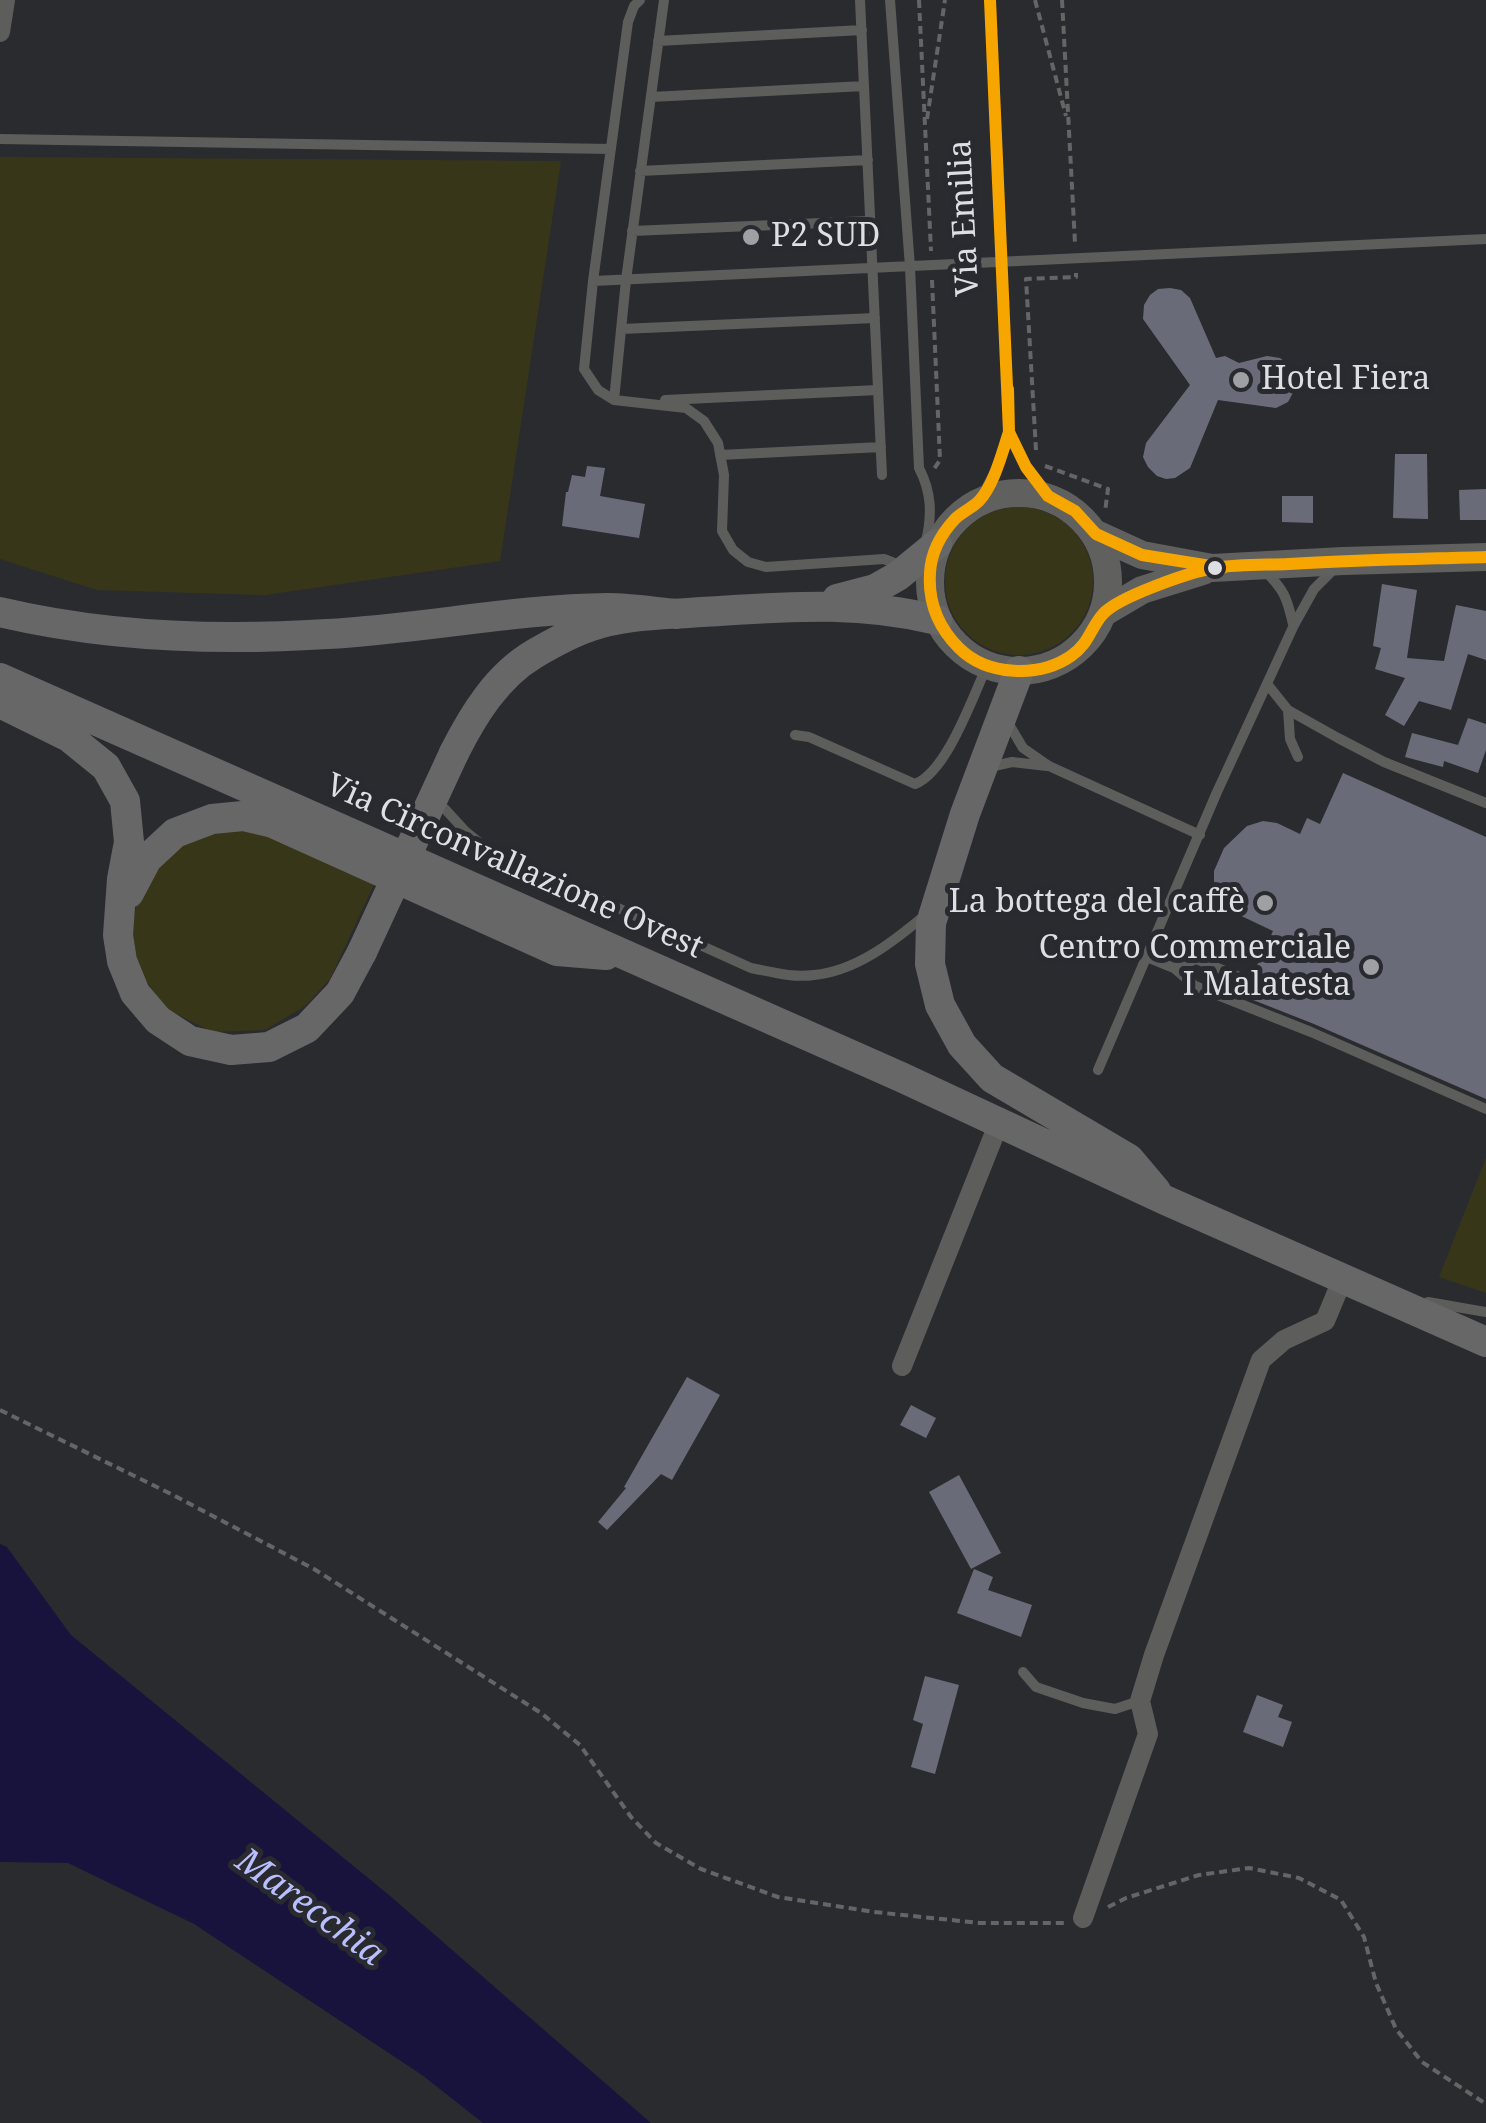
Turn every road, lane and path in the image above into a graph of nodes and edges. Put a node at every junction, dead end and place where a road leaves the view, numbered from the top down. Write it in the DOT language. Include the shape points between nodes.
graph roads {
  1 [pos="4,0"];
  2 [pos="640,0"];
  3 [pos="664,0"];
  4 [pos="860,0"];
  5 [pos="890,0"];
  6 [pos="919,0"];
  7 [pos="945,0"];
  8 [pos="990,0"];
  9 [pos="1036,0"];
  10 [pos="1062,0"];
  11 [pos="862,30"];
  12 [pos="0,32"];
  13 [pos="658,41"];
  14 [pos="864,86"];
  15 [pos="651,96"];
  16 [pos="1068,127"];
  17 [pos="925,129"];
  18 [pos="0,139"];
  19 [pos="611,148"];
  20 [pos="868,160"];
  21 [pos="640,171"];
  22 [pos="870,221"];
  23 [pos="632,230"];
  24 [pos="1486,239"];
  25 [pos="1075,260"];
  26 [pos="1002,263"];
  27 [pos="910,266"];
  28 [pos="932,266"];
  29 [pos="872,268"];
  30 [pos="626,280"];
  31 [pos="592,281"];
  32 [pos="875,318"];
  33 [pos="621,329"];
  34 [pos="878,390"];
  35 [pos="614,400"];
  36 [pos="634,401"];
  37 [pos="1010,432"];
  38 [pos="880,448"];
  39 [pos="1036,454"];
  40 [pos="720,455"];
  41 [pos="1044,466"];
  42 [pos="882,476"];
  43 [pos="926,481"];
  44 [pos="1048,496"];
  45 [pos="980,500"];
  46 [pos="1100,526"];
  47 [pos="922,556"];
  48 [pos="1486,557"];
  49 [pos="1343,561"];
  50 [pos="1259,566"];
  51 [pos="1212,568"];
  52 [pos="814,605"];
  53 [pos="0,612"];
  54 [pos="1103,613"];
  55 [pos="677,614"];
  56 [pos="937,620"];
  57 [pos="1294,624"];
  58 [pos="986,666"];
  59 [pos="1019,672"];
  60 [pos="0,678"];
  61 [pos="1268,685"];
  62 [pos="0,703"];
  63 [pos="1288,710"];
  64 [pos="1003,713"];
  65 [pos="795,734"];
  66 [pos="1298,757"];
  67 [pos="1048,766"];
  68 [pos="980,772"];
  69 [pos="1486,803"];
  70 [pos="444,810"];
  71 [pos="1200,835"];
  72 [pos="936,905"];
  73 [pos="120,909"];
  74 [pos="1147,957"];
  75 [pos="632,958"];
  76 [pos="1174,968"];
  77 [pos="1247,980"];
  78 [pos="1098,1070"];
  79 [pos="1486,1109"];
  80 [pos="998,1124"];
  81 [pos="1165,1200"];
  82 [pos="1343,1278"];
  83 [pos="1379,1294"];
  84 [pos="1486,1312"];
  85 [pos="1486,1342"];
  86 [pos="902,1366"];
  87 [pos="0,1410"];
  88 [pos="1023,1672"];
  89 [pos="1140,1701"];
  90 [pos="1083,1918"];
  91 [pos="1486,2104"];
  1 -- 12 [label="street"];
  2 -- 19 [label="lane" via="628,22"];
  3 -- 13 [label="lane"];
  4 -- 11 [label="lane"];
  5 -- 27 [label="lane"];
  6 -- 17 [label="path"];
  7 -- 17 [label="path"];
  8 -- 26 [label="lane, Via Emilia"];
  9 -- 16 [label="path"];
  10 -- 16 [label="path"];
  11 -- 13 [label="lane"];
  11 -- 14 [label="lane"];
  13 -- 15 [label="lane"];
  14 -- 15 [label="lane"];
  14 -- 20 [label="lane"];
  15 -- 21 [label="lane"];
  16 -- 25 [label="path"];
  17 -- 28 [label="path"];
  18 -- 19 [label="lane"];
  19 -- 31 [label="lane"];
  20 -- 21 [label="lane"];
  20 -- 22 [label="lane"];
  21 -- 23 [label="lane"];
  22 -- 23 [label="lane"];
  22 -- 29 [label="lane"];
  23 -- 30 [label="lane"];
  24 -- 25 [label="lane"];
  25 -- 26 [label="lane"];
  25 -- 39 [label="path" via="1076,278 1026,279"];
  26 -- 28 [label="lane"];
  26 -- 37 [label="lane, Via Emilia"];
  27 -- 28 [label="lane"];
  27 -- 29 [label="lane"];
  27 -- 43 [label="lane" via="920,468"];
  28 -- 43 [label="path" via="940,460"];
  29 -- 30 [label="lane"];
  29 -- 32 [label="lane"];
  30 -- 31 [label="lane"];
  30 -- 33 [label="lane"];
  31 -- 35 [label="lane" via="584,368"];
  32 -- 33 [label="lane"];
  32 -- 34 [label="lane"];
  33 -- 35 [label="lane"];
  34 -- 36 [label="lane"];
  34 -- 38 [label="lane"];
  35 -- 36 [label="lane"];
  36 -- 40 [label="lane" via="686,408 704,421"];
  37 -- 44 [label="lane, Via Emilia"];
  37 -- 45 [label="lane, Via Emilia"];
  38 -- 40 [label="lane"];
  38 -- 42 [label="lane"];
  40 -- 47 [label="lane" via="722,531 748,562 766,567"];
  41 -- 46 [label="path" via="1108,489"];
  43 -- 47 [label="lane" via="931,506"];
  44 -- 45 [label="main road" via="1002,493"];
  44 -- 46 [label="main road"];
  45 -- 47 [label="main road"];
  46 -- 51 [label="main road" via="1142,555"];
  46 -- 54 [label="main road" via="1109,586"];
  47 -- 52 [label="main road" via="875,589"];
  47 -- 56 [label="main road"];
  48 -- 49 [label="main road"];
  49 -- 50 [label="main road"];
  49 -- 57 [label="lane" via="1314,589"];
  50 -- 51 [label="main road"];
  50 -- 57 [label="lane" via="1280,585"];
  51 -- 54 [label="main road" via="1142,590"];
  52 -- 55 [label="main road"];
  52 -- 56 [label="main road" via="899,610"];
  53 -- 55 [label="main road" via="131,633 226,638 610,608"];
  54 -- 59 [label="main road" via="1070,656"];
  55 -- 73 [label="main road, bridge" via="588,627 532,655 499,683 472,716 340,993 307,1028 269,1047 231,1050 190,1041 158,1020 135,993 122,961"];
  56 -- 58 [label="main road"];
  57 -- 61 [label="lane"];
  58 -- 59 [label="main road"];
  58 -- 65 [label="lane" via="950,747 923,782"];
  59 -- 64 [label="main road"];
  60 -- 75 [label="main road, Via Circonvallazione Ovest"];
  61 -- 63 [label="lane"];
  61 -- 71 [label="lane"];
  62 -- 73 [label="main road" via="69,736 106,766 126,801 129,842"];
  63 -- 66 [label="lane"];
  63 -- 69 [label="lane" via="1384,762"];
  64 -- 67 [label="lane" via="1023,748"];
  64 -- 68 [label="main road"];
  67 -- 68 [label="lane" via="1012,762"];
  67 -- 71 [label="lane"];
  68 -- 72 [label="main road"];
  70 -- 72 [label="lane" via="487,849 750,968 785,976 816,976 859,962"];
  71 -- 74 [label="lane"];
  72 -- 81 [label="main road" via="930,964 940,1005 962,1045 992,1078 1129,1159"];
  73 -- 75 [label="main road" via="147,859 175,833 243,816 273,823 558,951"];
  74 -- 76 [label="lane"];
  74 -- 78 [label="lane"];
  75 -- 80 [label="main road, Via Circonvallazione Ovest"];
  76 -- 77 [label="lane" via="1196,959"];
  76 -- 79 [label="lane" via="1194,986"];
  80 -- 81 [label="main road, Via Circonvallazione Ovest"];
  80 -- 86 [label="street"];
  81 -- 82 [label="main road, Via Circonvallazione Ovest"];
  82 -- 83 [label="main road, Via Circonvallazione Ovest"];
  82 -- 89 [label="street" via="1326,1321 1284,1340 1261,1360"];
  83 -- 84 [label="lane"];
  83 -- 85 [label="main road, Via Circonvallazione Ovest"];
  87 -- 90 [label="path" via="314,1568 542,1713 580,1745 656,1843 701,1870 778,1897 874,1912 980,1924"];
  88 -- 89 [label="lane" via="1036,1687 1083,1703 1115,1708"];
  89 -- 90 [label="street" via="1148,1734"];
  90 -- 91 [label="path" via="1199,1875 1249,1868 1299,1878 1341,1900 1364,1937 1396,2030 1422,2062"];
}
